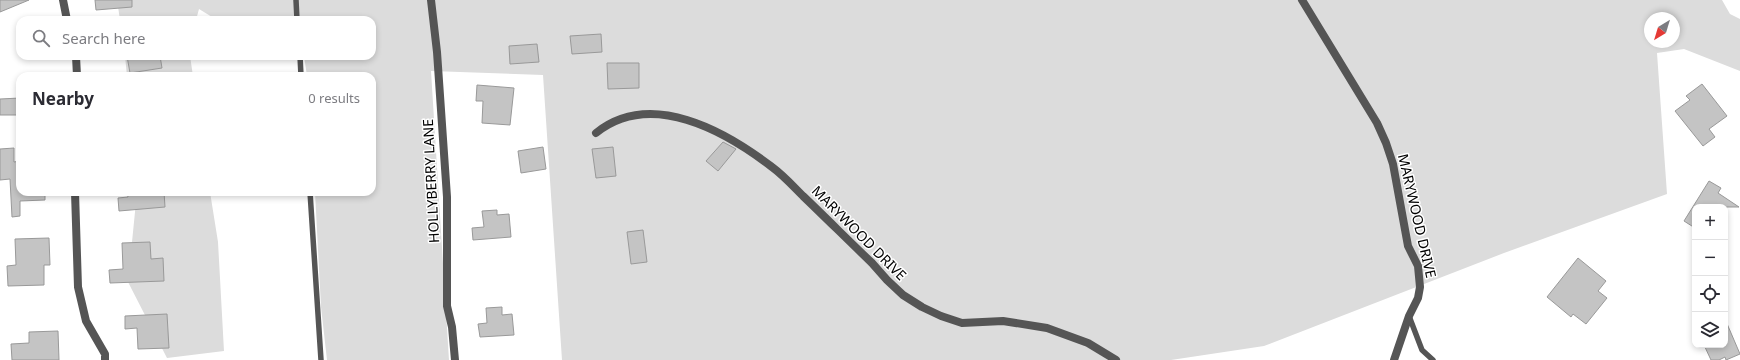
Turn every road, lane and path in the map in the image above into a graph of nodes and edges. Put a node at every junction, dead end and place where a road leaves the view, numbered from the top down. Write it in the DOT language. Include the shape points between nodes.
graph roads {
  1 [pos="62,0"];
  2 [pos="296,0"];
  3 [pos="431,0"];
  4 [pos="1302,0"];
  5 [pos="66,16"];
  6 [pos="297,16"];
  7 [pos="76,60"];
  8 [pos="300,60"];
  9 [pos="77,72"];
  10 [pos="301,72"];
  11 [pos="596,133"];
  12 [pos="75,196"];
  13 [pos="310,196"];
  14 [pos="1409,316"];
  15 [pos="105,360"];
  16 [pos="321,360"];
  17 [pos="455,360"];
  18 [pos="1116,360"];
  19 [pos="1394,360"];
  20 [pos="1433,360"];
  1 -- 5 [label="street"];
  2 -- 6 [label="lane"];
  3 -- 17 [label="street, HOLLYBERRY LANE" via="447,197 447,306"];
  4 -- 14 [label="street, MARYWOOD DRIVE" via="1377,123 1386,143 1393,164 1408,246 1414,255 1420,276 1418,298"];
  7 -- 9 [label="street"];
  8 -- 10 [label="lane"];
  11 -- 18 [label="street, MARYWOOD DRIVE" via="621,119 664,114 686,119 726,136 773,167 887,280 903,295 922,307 962,323 1003,321 1047,328 1088,343"];
  12 -- 15 [label="street" via="78,288 86,321 105,354"];
  13 -- 16 [label="lane"];
  14 -- 19 [label="street, MARYWOOD DRIVE"];
  14 -- 20 [label="lane" via="1422,350"];
}
